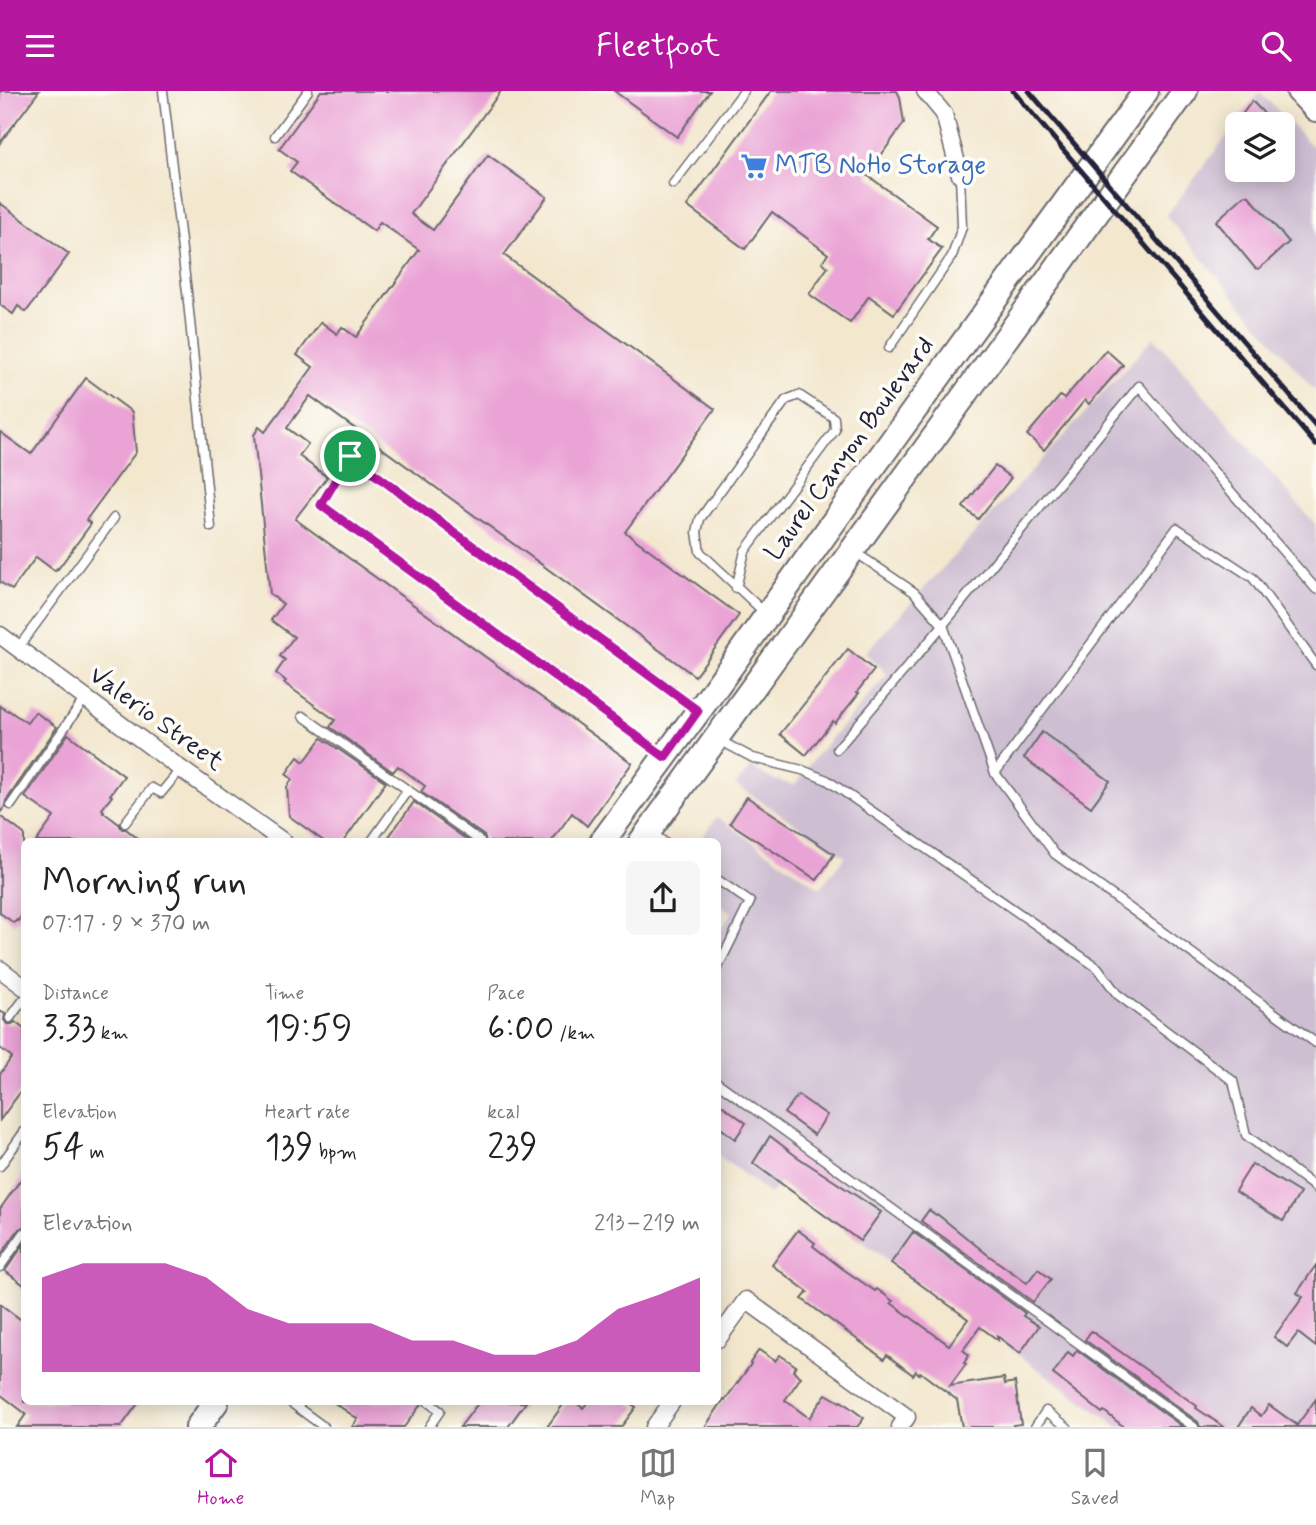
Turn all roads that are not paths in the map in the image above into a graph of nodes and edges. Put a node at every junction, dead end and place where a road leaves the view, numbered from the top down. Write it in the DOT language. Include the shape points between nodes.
graph roads {
  1 [pos="163,91"];
  2 [pos="308,91"];
  3 [pos="744,91"];
  4 [pos="925,91"];
  5 [pos="1146,91"];
  6 [pos="1185,91"];
  7 [pos="1299,91"];
  8 [pos="1316,109"];
  9 [pos="275,136"];
  10 [pos="960,174"];
  11 [pos="673,184"];
  12 [pos="889,348"];
  13 [pos="114,518"];
  14 [pos="211,527"];
  15 [pos="853,550"];
  16 [pos="736,588"];
  17 [pos="1316,589"];
  18 [pos="767,615"];
  19 [pos="943,625"];
  20 [pos="793,633"];
  21 [pos="0,635"];
  22 [pos="18,648"];
  23 [pos="1316,666"];
  24 [pos="85,698"];
  25 [pos="698,711"];
  26 [pos="303,716"];
  27 [pos="717,738"];
  28 [pos="837,749"];
  29 [pos="665,757"];
  30 [pos="181,769"];
  31 [pos="995,773"];
  32 [pos="408,790"];
  33 [pos="11,805"];
  34 [pos="125,823"];
  35 [pos="278,838"];
  36 [pos="374,838"];
  37 [pos="476,838"];
  38 [pos="605,838"];
  39 [pos="651,838"];
  40 [pos="721,882"];
  41 [pos="721,961"];
  42 [pos="0,969"];
  43 [pos="21,985"];
  44 [pos="21,1003"];
  45 [pos="10,1018"];
  46 [pos="1316,1043"];
  47 [pos="721,1085"];
  48 [pos="21,1136"];
  49 [pos="0,1166"];
  50 [pos="1316,1188"];
  51 [pos="21,1237"];
  52 [pos="0,1267"];
  53 [pos="721,1335"];
  54 [pos="214,1405"];
  55 [pos="294,1405"];
  56 [pos="432,1405"];
  57 [pos="670,1405"];
  58 [pos="903,1422"];
  59 [pos="198,1427"];
  60 [pos="324,1427"];
  61 [pos="429,1427"];
  62 [pos="654,1427"];
  63 [pos="1035,1427"];
  64 [pos="1067,1427"];
  65 [pos="1194,1427"];
  1 -- 14 [label="lane"];
  2 -- 9 [label="lane"];
  3 -- 11 [label="lane"];
  4 -- 10 [label="street" via="944,114"];
  5 -- 18 [label="main road, Laurel Canyon Boulevard"];
  6 -- 15 [label="main road"];
  7 -- 8 [label="main road"];
  10 -- 12 [label="lane" via="962,227 952,256"];
  13 -- 22 [label="lane"];
  15 -- 19 [label="lane" via="914,592"];
  15 -- 20 [label="main road"];
  16 -- 16 [label="lane" via="745,551 835,431 834,418 799,395 786,400 701,519 697,533 700,552"];
  16 -- 18 [label="lane"];
  17 -- 19 [label="lane" via="1139,386"];
  18 -- 20 [label="main road"];
  18 -- 25 [label="main road, Laurel Canyon Boulevard"];
  19 -- 28 [label="lane"];
  19 -- 31 [label="lane"];
  20 -- 27 [label="main road"];
  21 -- 22 [label="street, Valerio Street"];
  22 -- 24 [label="street, Valerio Street"];
  23 -- 31 [label="lane" via="1253,578 1177,528"];
  24 -- 30 [label="street, Valerio Street"];
  24 -- 33 [label="lane"];
  25 -- 29 [label="main road, Laurel Canyon Boulevard"];
  25 -- 29 [label="lane" via="350,456 321,505"];
  26 -- 32 [label="lane"];
  27 -- 39 [label="main road"];
  27 -- 50 [label="lane" via="753,758 827,780 1098,968 1117,993 1233,1081 1246,1135"];
  29 -- 38 [label="main road, Laurel Canyon Boulevard"];
  30 -- 34 [label="lane" via="161,793 152,788"];
  30 -- 35 [label="street, Valerio Street"];
  31 -- 46 [label="lane" via="1055,854"];
  32 -- 36 [label="lane"];
  32 -- 37 [label="lane"];
  40 -- 41 [label="lane" via="750,902"];
  42 -- 43 [label="street"];
  44 -- 45 [label="lane"];
  47 -- 65 [label="lane"];
  48 -- 49 [label="lane"];
  51 -- 52 [label="lane"];
  53 -- 58 [label="street" via="746,1300"];
  54 -- 59 [label="main road"];
  55 -- 60 [label="lane"];
  56 -- 61 [label="lane" via="440,1411"];
  57 -- 62 [label="street"];
  63 -- 64 [label="lane" via="1046,1411"];
}
